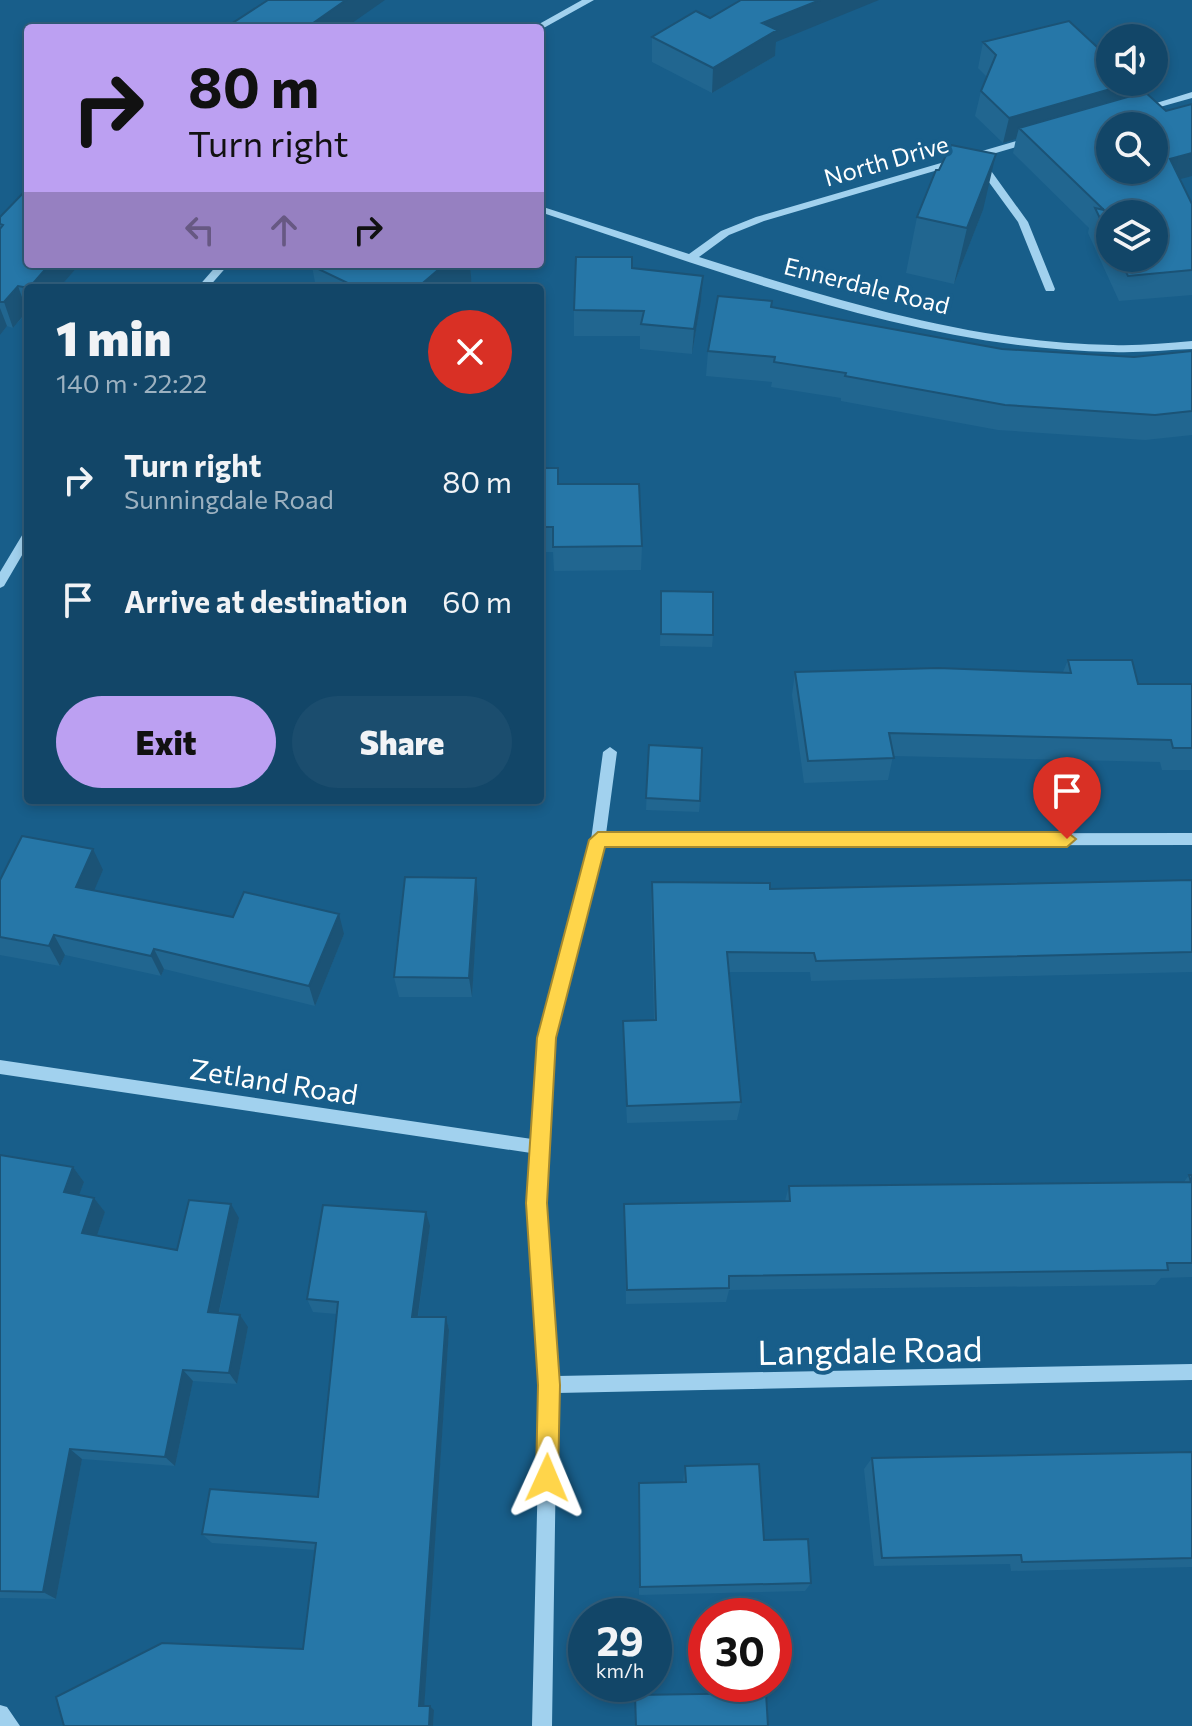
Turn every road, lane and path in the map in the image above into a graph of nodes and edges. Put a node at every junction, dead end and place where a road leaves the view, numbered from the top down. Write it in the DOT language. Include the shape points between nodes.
graph roads {
  1 [pos="589,0"];
  2 [pos="544,24"];
  3 [pos="1192,95"];
  4 [pos="1131,112"];
  5 [pos="1040,138"];
  6 [pos="974,156"];
  7 [pos="544,210"];
  8 [pos="692,257"];
  9 [pos="220,268"];
  10 [pos="206,284"];
  11 [pos="1050,289"];
  12 [pos="1192,345"];
  13 [pos="24,542"];
  14 [pos="0,583"];
  15 [pos="610,752"];
  16 [pos="1192,839"];
  17 [pos="598,840"];
  18 [pos="0,1067"];
  19 [pos="539,1147"];
  20 [pos="1192,1372"];
  21 [pos="549,1385"];
  22 [pos="0,1714"];
  23 [pos="10,1726"];
  24 [pos="542,1726"];
  1 -- 2 [label="street"];
  3 -- 4 [label="street"];
  5 -- 6 [label="street, North Drive"];
  6 -- 8 [label="street, North Drive" via="760,219 725,233"];
  6 -- 11 [label="street" via="1023,222"];
  7 -- 8 [label="street, Ennerdale Road"];
  8 -- 12 [label="street, Ennerdale Road" via="872,311 992,335 1068,348"];
  9 -- 10 [label="street"];
  13 -- 14 [label="street"];
  15 -- 17 [label="street"];
  16 -- 17 [label="street"];
  17 -- 19 [label="street" via="546,1038"];
  18 -- 19 [label="street, Zetland Road"];
  19 -- 21 [label="street" via="536,1203"];
  20 -- 21 [label="street, Langdale Road"];
  21 -- 24 [label="street"];
  22 -- 23 [label="street"];
}
